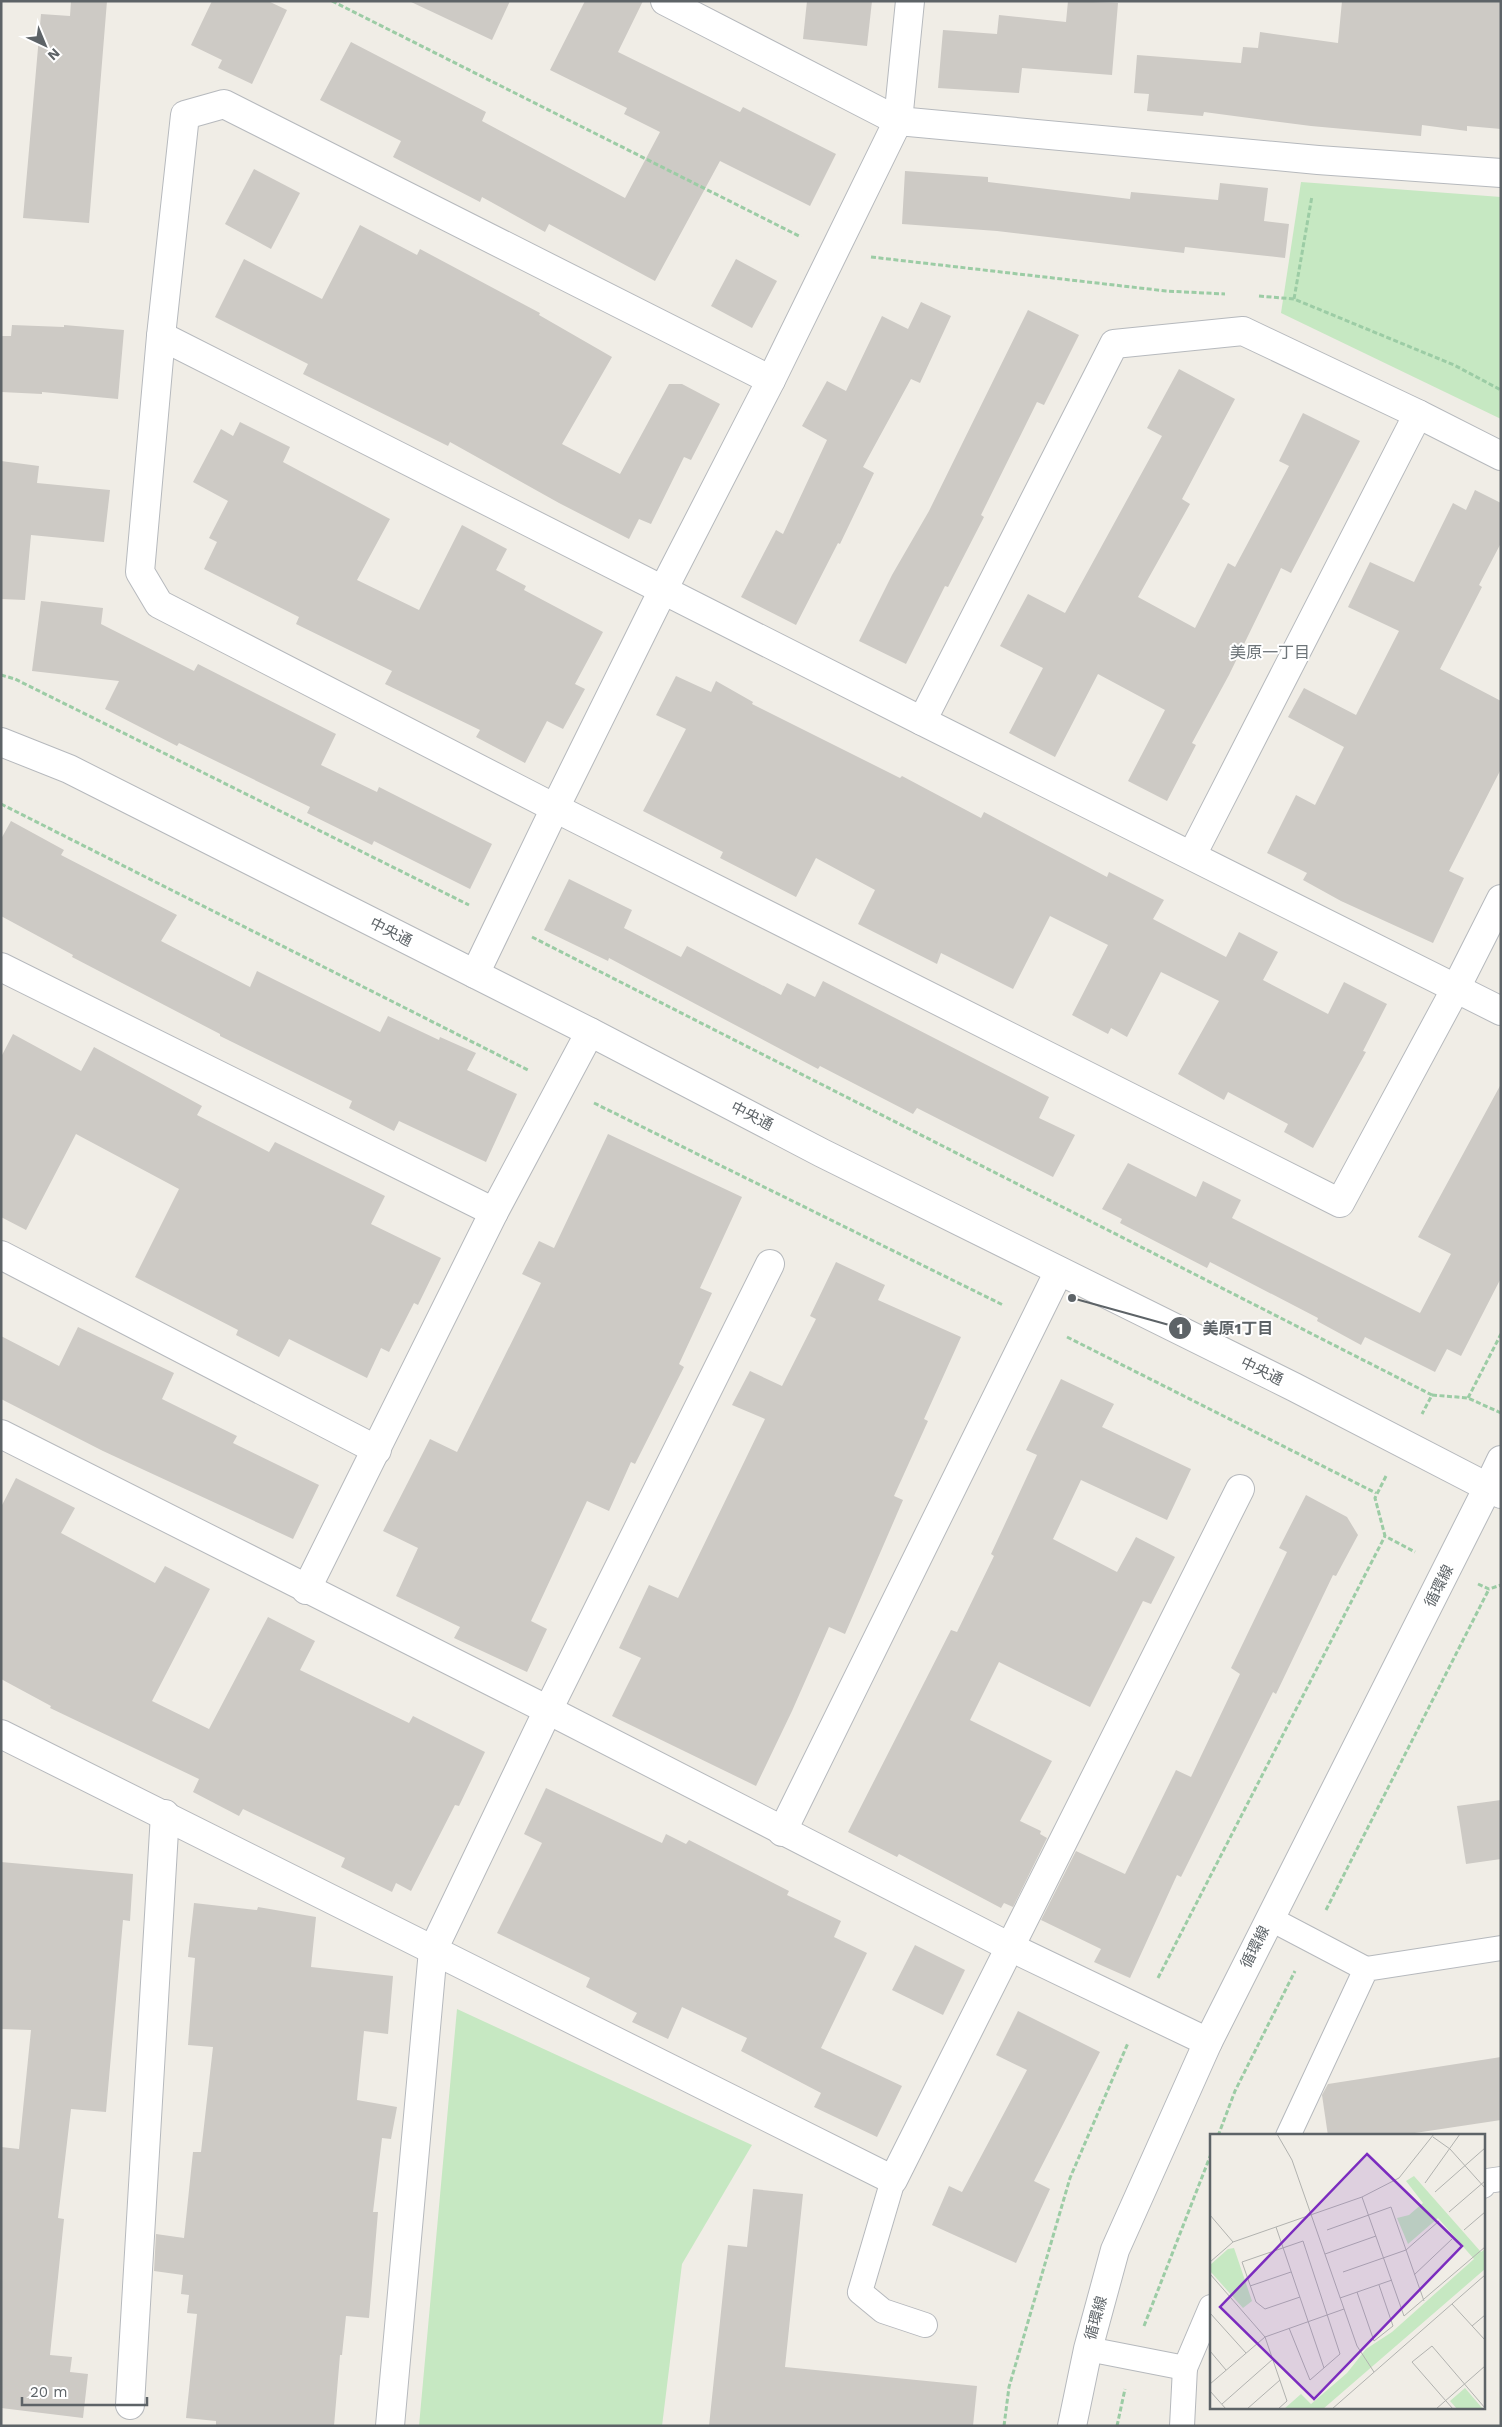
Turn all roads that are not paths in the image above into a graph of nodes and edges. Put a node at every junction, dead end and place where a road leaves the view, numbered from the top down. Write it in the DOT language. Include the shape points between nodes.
graph roads {
  1 [pos="665,1"];
  2 [pos="910,1"];
  3 [pos="898,120"];
  4 [pos="1501,172"];
  5 [pos="161,336"];
  6 [pos="771,380"];
  7 [pos="1418,414"];
  8 [pos="1501,456"];
  9 [pos="663,590"];
  10 [pos="922,722"];
  11 [pos="1,742"];
  12 [pos="555,808"];
  13 [pos="1192,855"];
  14 [pos="1501,899"];
  15 [pos="1,967"];
  16 [pos="475,974"];
  17 [pos="1456,988"];
  18 [pos="1501,1011"];
  19 [pos="590,1032"];
  20 [pos="494,1212"];
  21 [pos="1,1255"];
  22 [pos="770,1264"];
  23 [pos="1059,1271"];
  24 [pos="1,1434"];
  25 [pos="377,1450"];
  26 [pos="1501,1460"];
  27 [pos="1240,1489"];
  28 [pos="1494,1490"];
  29 [pos="306,1590"];
  30 [pos="548,1710"];
  31 [pos="1,1734"];
  32 [pos="165,1814"];
  33 [pos="782,1832"];
  34 [pos="1269,1918"];
  35 [pos="1010,1947"];
  36 [pos="1501,1948"];
  37 [pos="433,1950"];
  38 [pos="1366,1969"];
  39 [pos="1208,2042"];
  40 [pos="1289,2134"];
  41 [pos="1501,2179"];
  42 [pos="893,2180"];
  43 [pos="1484,2185"];
  44 [pos="1210,2309"];
  45 [pos="925,2325"];
  46 [pos="1088,2350"];
  47 [pos="1185,2368"];
  48 [pos="130,2405"];
  49 [pos="390,2426"];
  50 [pos="1072,2426"];
  51 [pos="1182,2426"];
  1 -- 3 [label="street"];
  2 -- 3 [label="street"];
  3 -- 4 [label="street" via="1318,160"];
  3 -- 6 [label="street"];
  5 -- 6 [label="street" via="185,115 224,104"];
  5 -- 9 [label="street"];
  5 -- 12 [label="street" via="140,572 159,604"];
  6 -- 9 [label="street"];
  7 -- 8 [label="street"];
  7 -- 10 [label="street" via="1243,331 1114,344"];
  7 -- 13 [label="street"];
  9 -- 10 [label="street"];
  9 -- 12 [label="street"];
  10 -- 13 [label="street"];
  11 -- 16 [label="street, 中央通" via="69,769"];
  12 -- 16 [label="street"];
  12 -- 17 [label="street" via="1340,1203"];
  13 -- 17 [label="street"];
  14 -- 17 [label="street"];
  15 -- 20 [label="street"];
  16 -- 19 [label="street, 中央通"];
  17 -- 18 [label="street"];
  19 -- 20 [label="street"];
  19 -- 23 [label="street, 中央通"];
  20 -- 25 [label="street"];
  21 -- 25 [label="street"];
  22 -- 30 [label="street"];
  23 -- 28 [label="street, 中央通"];
  23 -- 33 [label="street"];
  24 -- 29 [label="street"];
  25 -- 29 [label="street"];
  26 -- 28 [label="street, 循環線"];
  27 -- 35 [label="street"];
  28 -- 34 [label="street, 循環線" via="1448,1568"];
  29 -- 30 [label="street"];
  30 -- 33 [label="street"];
  30 -- 37 [label="street"];
  31 -- 32 [label="street"];
  32 -- 37 [label="street"];
  32 -- 48 [label="street"];
  33 -- 35 [label="street"];
  34 -- 38 [label="lane"];
  34 -- 39 [label="street, 循環線"];
  35 -- 39 [label="street"];
  35 -- 42 [label="street"];
  36 -- 38 [label="lane"];
  37 -- 42 [label="street"];
  37 -- 49 [label="street"];
  38 -- 40 [label="lane"];
  39 -- 46 [label="street, 循環線" via="1115,2250"];
  41 -- 43 [label="lane" via="1487,2181"];
  42 -- 45 [label="lane" via="860,2292 883,2312"];
  44 -- 47 [label="lane"];
  46 -- 47 [label="lane"];
  46 -- 50 [label="street, 循環線"];
  47 -- 51 [label="lane"];
}
